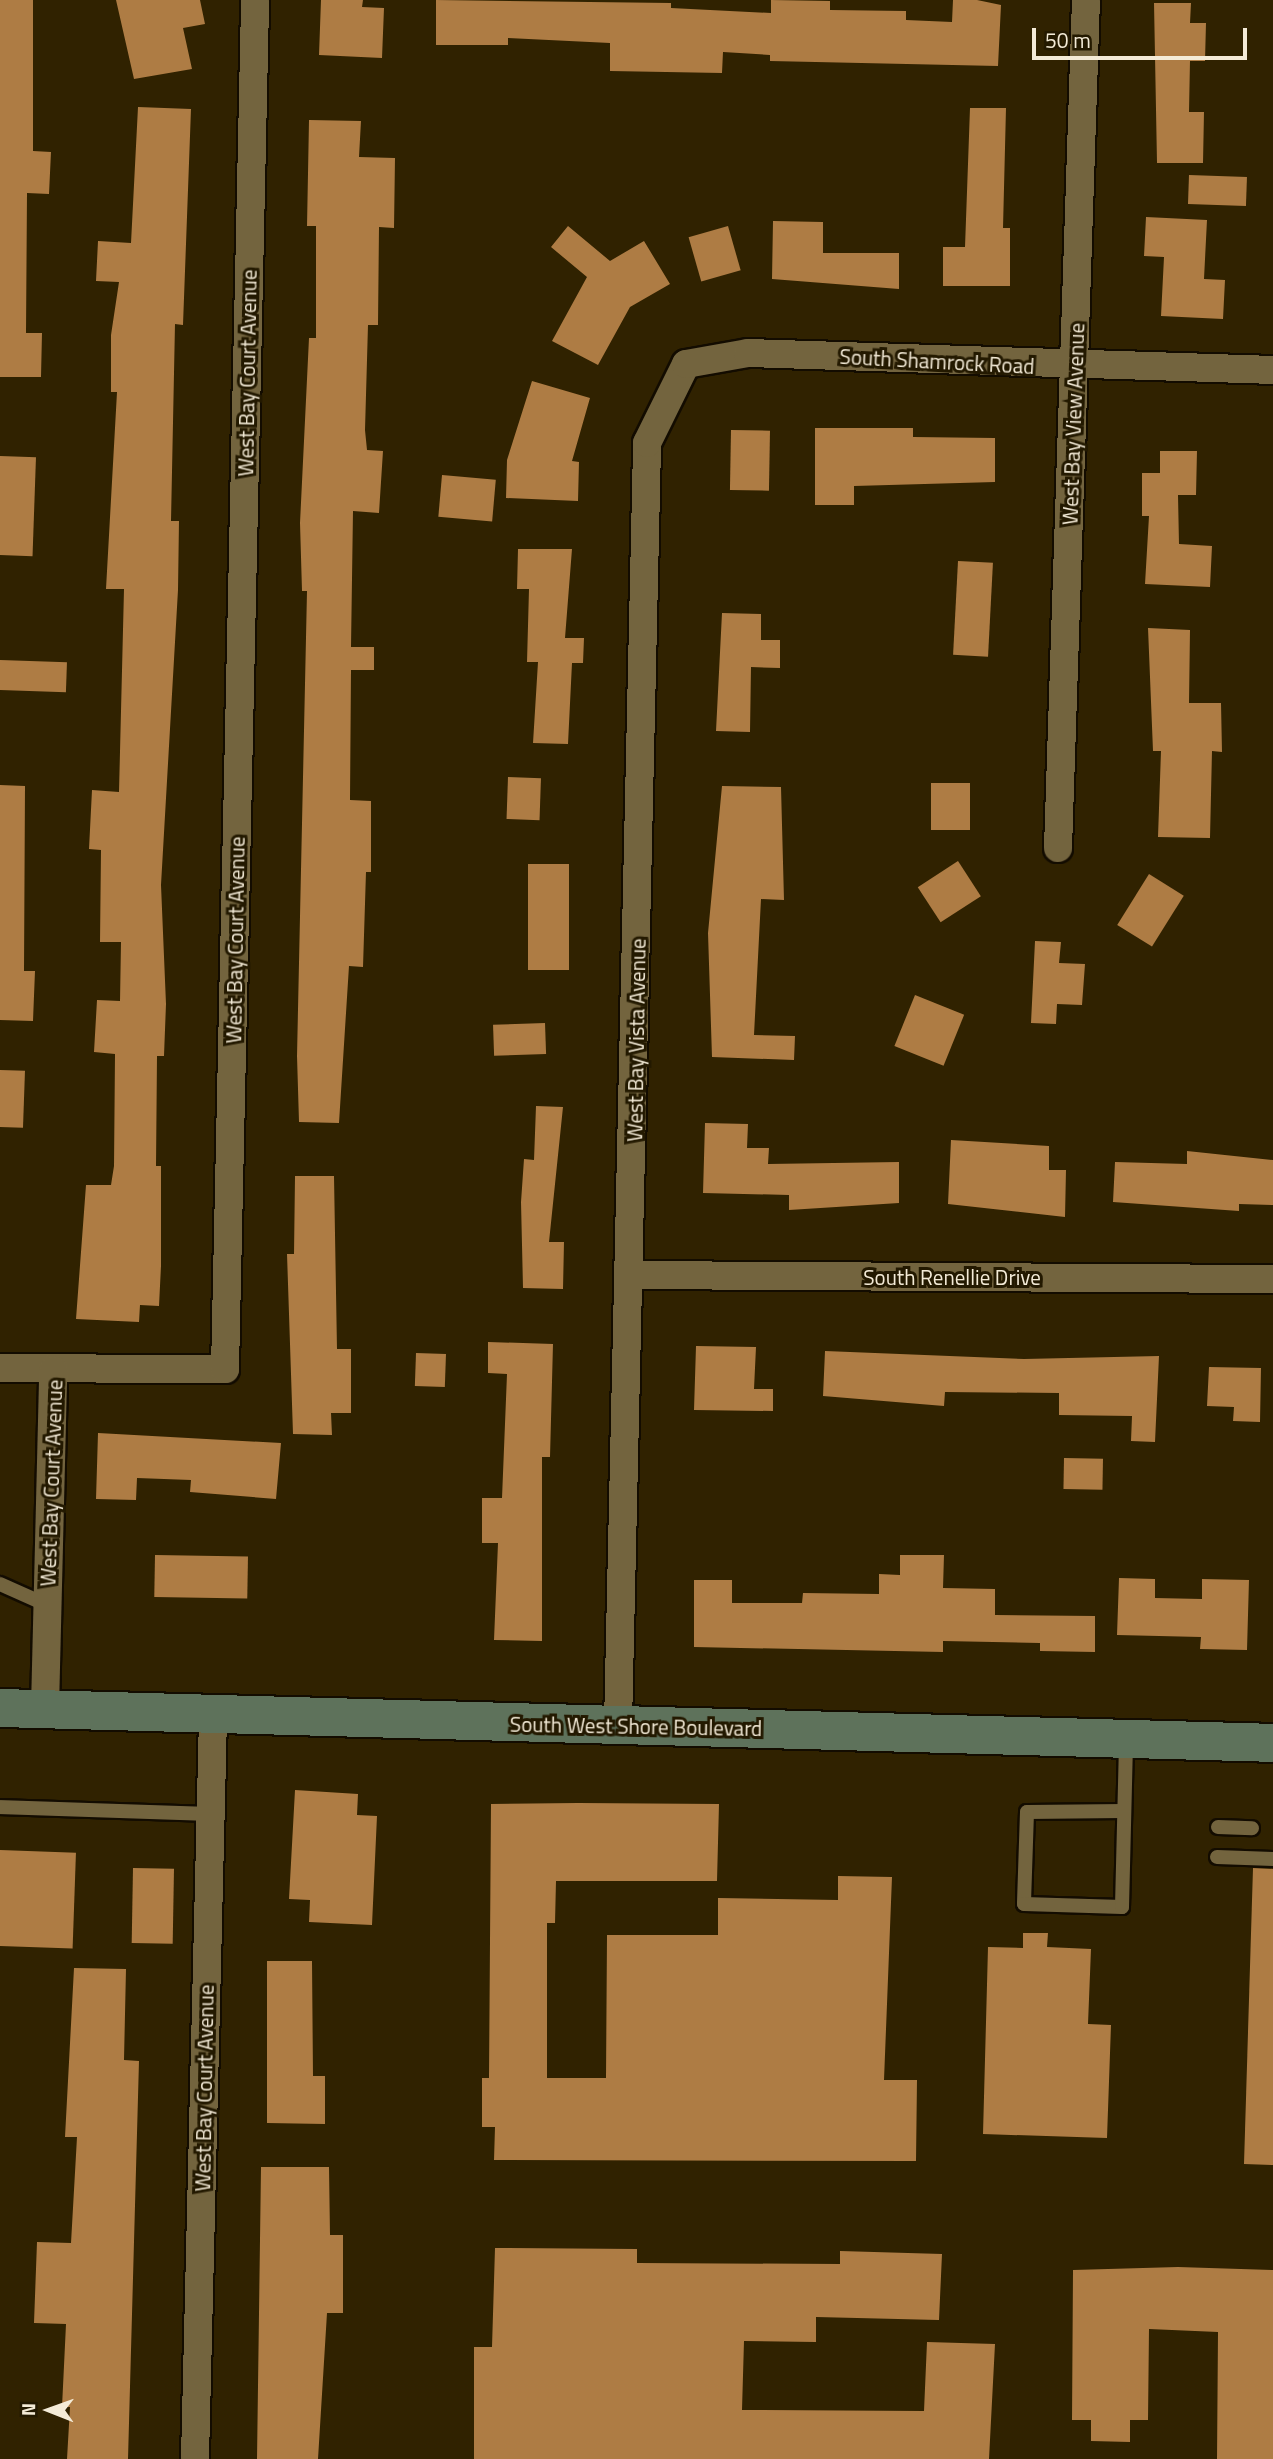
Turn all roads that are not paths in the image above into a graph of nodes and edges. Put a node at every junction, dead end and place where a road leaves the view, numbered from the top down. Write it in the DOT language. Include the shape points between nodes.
graph roads {
  1 [pos="255,0"];
  2 [pos="1086,0"];
  3 [pos="686,364"];
  4 [pos="1076,368"];
  5 [pos="1273,370"];
  6 [pos="1058,848"];
  7 [pos="631,1275"];
  8 [pos="1273,1279"];
  9 [pos="0,1368"];
  10 [pos="53,1370"];
  11 [pos="0,1584"];
  12 [pos="47,1605"];
  13 [pos="0,1708"];
  14 [pos="45,1708"];
  15 [pos="213,1717"];
  16 [pos="618,1725"];
  17 [pos="1126,1739"];
  18 [pos="1273,1742"];
  19 [pos="0,1807"];
  20 [pos="1124,1811"];
  21 [pos="211,1814"];
  22 [pos="1219,1827"];
  23 [pos="1252,1828"];
  24 [pos="1217,1857"];
  25 [pos="1273,1859"];
  26 [pos="195,2459"];
  1 -- 10 [label="street, West Bay Court Avenue" via="225,1369"];
  2 -- 4 [label="street, West Bay View Avenue"];
  3 -- 4 [label="street, South Shamrock Road" via="748,352"];
  3 -- 7 [label="street, West Bay Vista Avenue" via="647,443"];
  4 -- 5 [label="street, South Shamrock Road"];
  4 -- 6 [label="street, West Bay View Avenue"];
  7 -- 8 [label="street, South Renellie Drive"];
  7 -- 16 [label="street, West Bay Vista Avenue"];
  9 -- 10 [label="street"];
  10 -- 12 [label="street, West Bay Court Avenue"];
  11 -- 12 [label="lane"];
  12 -- 14 [label="street, West Bay Court Avenue"];
  13 -- 14 [label="street, South West Shore Boulevard"];
  14 -- 15 [label="street, South West Shore Boulevard"];
  15 -- 16 [label="street, South West Shore Boulevard"];
  15 -- 21 [label="street, West Bay Court Avenue"];
  16 -- 17 [label="street, South West Shore Boulevard"];
  17 -- 18 [label="street, South West Shore Boulevard"];
  17 -- 20 [label="lane"];
  19 -- 21 [label="lane"];
  20 -- 20 [label="lane" via="1122,1907 1024,1904 1027,1812"];
  21 -- 26 [label="street, West Bay Court Avenue"];
  22 -- 23 [label="lane"];
  24 -- 25 [label="lane"];
}
